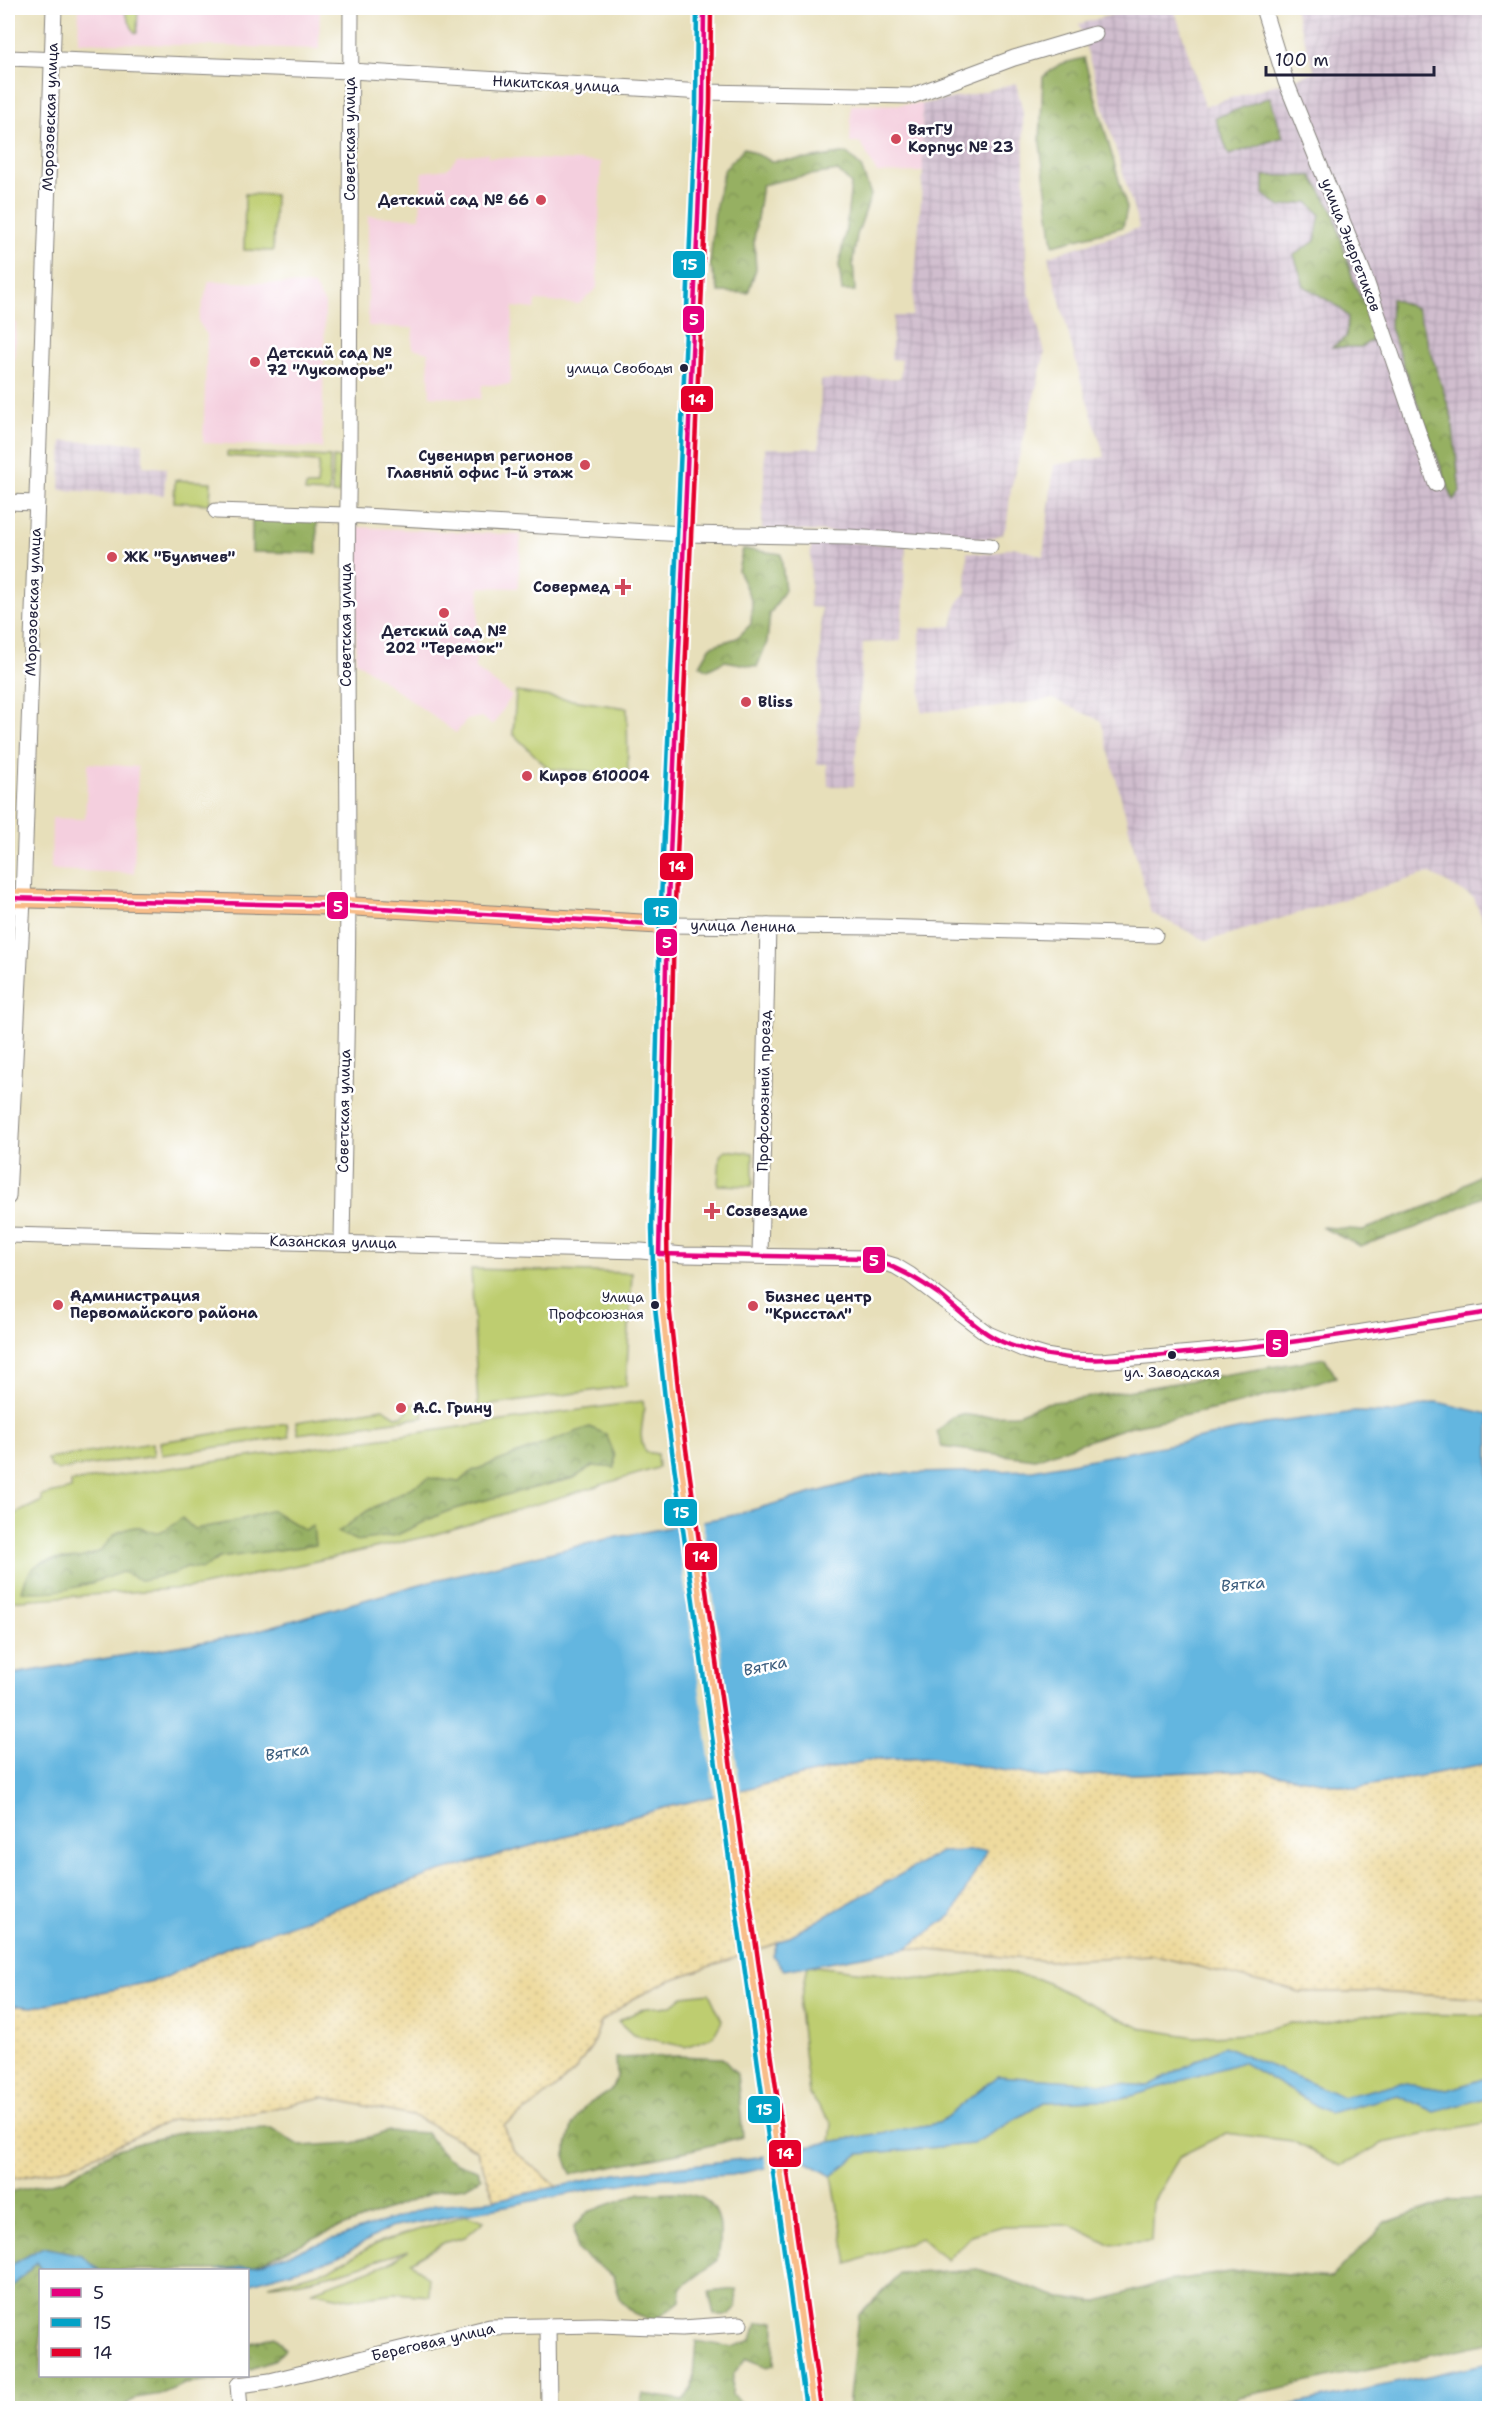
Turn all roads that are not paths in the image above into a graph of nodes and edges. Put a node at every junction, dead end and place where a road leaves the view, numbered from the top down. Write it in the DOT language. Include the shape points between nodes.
graph roads {
  1 [pos="54,8"];
  2 [pos="351,8"];
  3 [pos="704,8"];
  4 [pos="1263,8"];
  5 [pos="1095,34"];
  6 [pos="8,58"];
  7 [pos="52,60"];
  8 [pos="351,71"];
  9 [pos="703,92"];
  10 [pos="1436,484"];
  11 [pos="8,502"];
  12 [pos="36,503"];
  13 [pos="216,511"];
  14 [pos="346,515"];
  15 [pos="684,534"];
  16 [pos="990,546"];
  17 [pos="15,898"];
  18 [pos="347,906"];
  19 [pos="667,925"];
  20 [pos="768,926"];
  21 [pos="1155,935"];
  22 [pos="8,1197"];
  23 [pos="8,1235"];
  24 [pos="342,1242"];
  25 [pos="659,1254"];
  26 [pos="760,1255"];
  27 [pos="1490,1312"];
  28 [pos="740,2324"];
  29 [pos="548,2326"];
  30 [pos="240,2409"];
  31 [pos="549,2409"];
  32 [pos="814,2409"];
  1 -- 7 [label="street, Морозовская улица"];
  2 -- 8 [label="street, Советская улица"];
  3 -- 9 [label="main road"];
  4 -- 10 [label="street, улица Энергетиков" via="1286,82 1363,272"];
  5 -- 9 [label="street, Никитская улица" via="1014,58 912,96"];
  6 -- 7 [label="street, Никитская улица"];
  7 -- 8 [label="street, Никитская улица"];
  7 -- 12 [label="street, Морозовская улица"];
  8 -- 9 [label="street, Никитская улица"];
  8 -- 14 [label="street, Советская улица"];
  9 -- 15 [label="main road"];
  11 -- 12 [label="street"];
  12 -- 17 [label="street, Морозовская улица"];
  13 -- 14 [label="street"];
  14 -- 15 [label="street"];
  14 -- 18 [label="street, Советская улица"];
  15 -- 16 [label="street" via="849,537"];
  15 -- 19 [label="main road"];
  17 -- 18 [label="main road, улица Ленина"];
  17 -- 22 [label="street, Морозовская улица"];
  18 -- 19 [label="main road, улица Ленина"];
  18 -- 24 [label="street, Советская улица"];
  19 -- 20 [label="street, улица Ленина"];
  19 -- 25 [label="main road"];
  20 -- 21 [label="street, улица Ленина"];
  20 -- 26 [label="street, Профсоюзный проезд"];
  23 -- 24 [label="street, Казанская улица"];
  24 -- 25 [label="street, Казанская улица"];
  25 -- 26 [label="street, Казанская улица"];
  25 -- 32 [label="main road" via="673,1407"];
  26 -- 27 [label="street, Казанская улица" via="852,1257 882,1262 910,1275 1007,1344 1070,1360 1101,1361 1281,1345"];
  28 -- 29 [label="street, Береговая улица" via="682,2328"];
  29 -- 30 [label="street, Береговая улица" via="490,2327 270,2381 237,2385"];
  29 -- 31 [label="street"];
}
